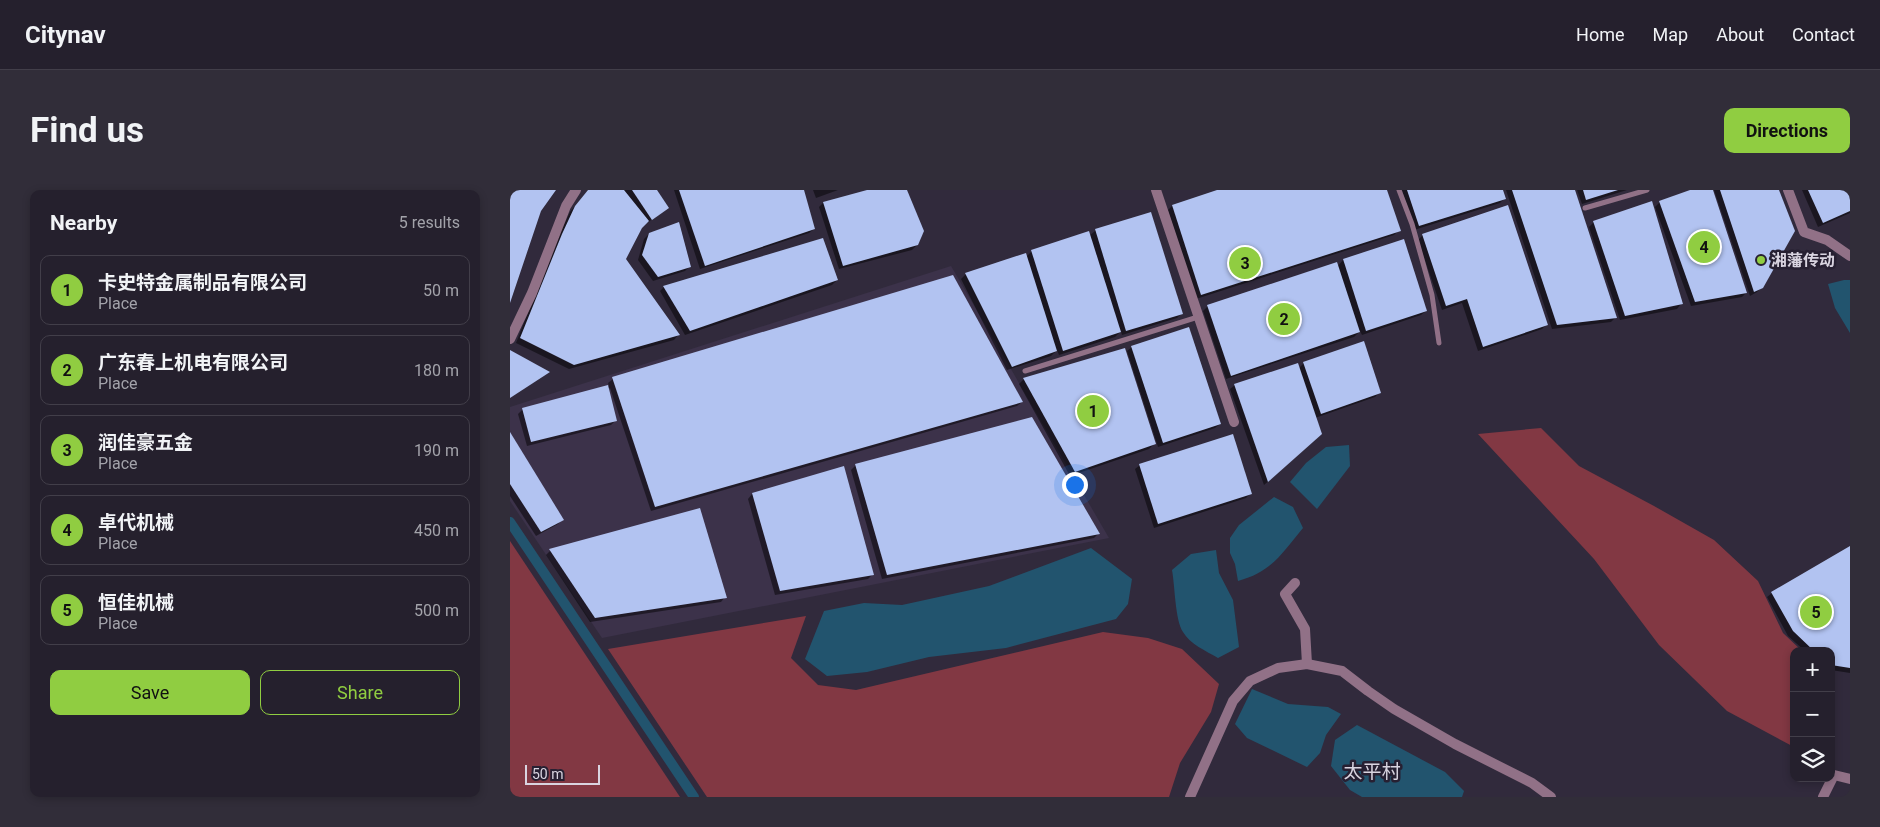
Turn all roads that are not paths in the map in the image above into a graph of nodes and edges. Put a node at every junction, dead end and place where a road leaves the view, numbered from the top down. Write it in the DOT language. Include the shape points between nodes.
graph roads {
  1 [pos="576,190"];
  2 [pos="1156,190"];
  3 [pos="1399,190"];
  4 [pos="1647,190"];
  5 [pos="1788,190"];
  6 [pos="1585,208"];
  7 [pos="1850,256"];
  8 [pos="1198,317"];
  9 [pos="510,339"];
  10 [pos="1439,343"];
  11 [pos="1025,371"];
  12 [pos="1234,422"];
  13 [pos="1295,583"];
  14 [pos="1306,664"];
  15 [pos="1850,779"];
  16 [pos="1190,797"];
  17 [pos="1551,797"];
  18 [pos="1823,797"];
  1 -- 9 [label="street" via="566,206"];
  2 -- 8 [label="street"];
  3 -- 10 [label="lane" via="1432,295"];
  4 -- 6 [label="lane"];
  5 -- 7 [label="street" via="1804,232 1827,240"];
  8 -- 11 [label="lane"];
  8 -- 12 [label="street"];
  13 -- 14 [label="street" via="1286,594 1305,630"];
  14 -- 16 [label="street" via="1278,668 1250,681 1233,701"];
  14 -- 17 [label="street" via="1342,671 1394,708 1455,744 1532,783"];
  15 -- 18 [label="street" via="1834,775"];
}
